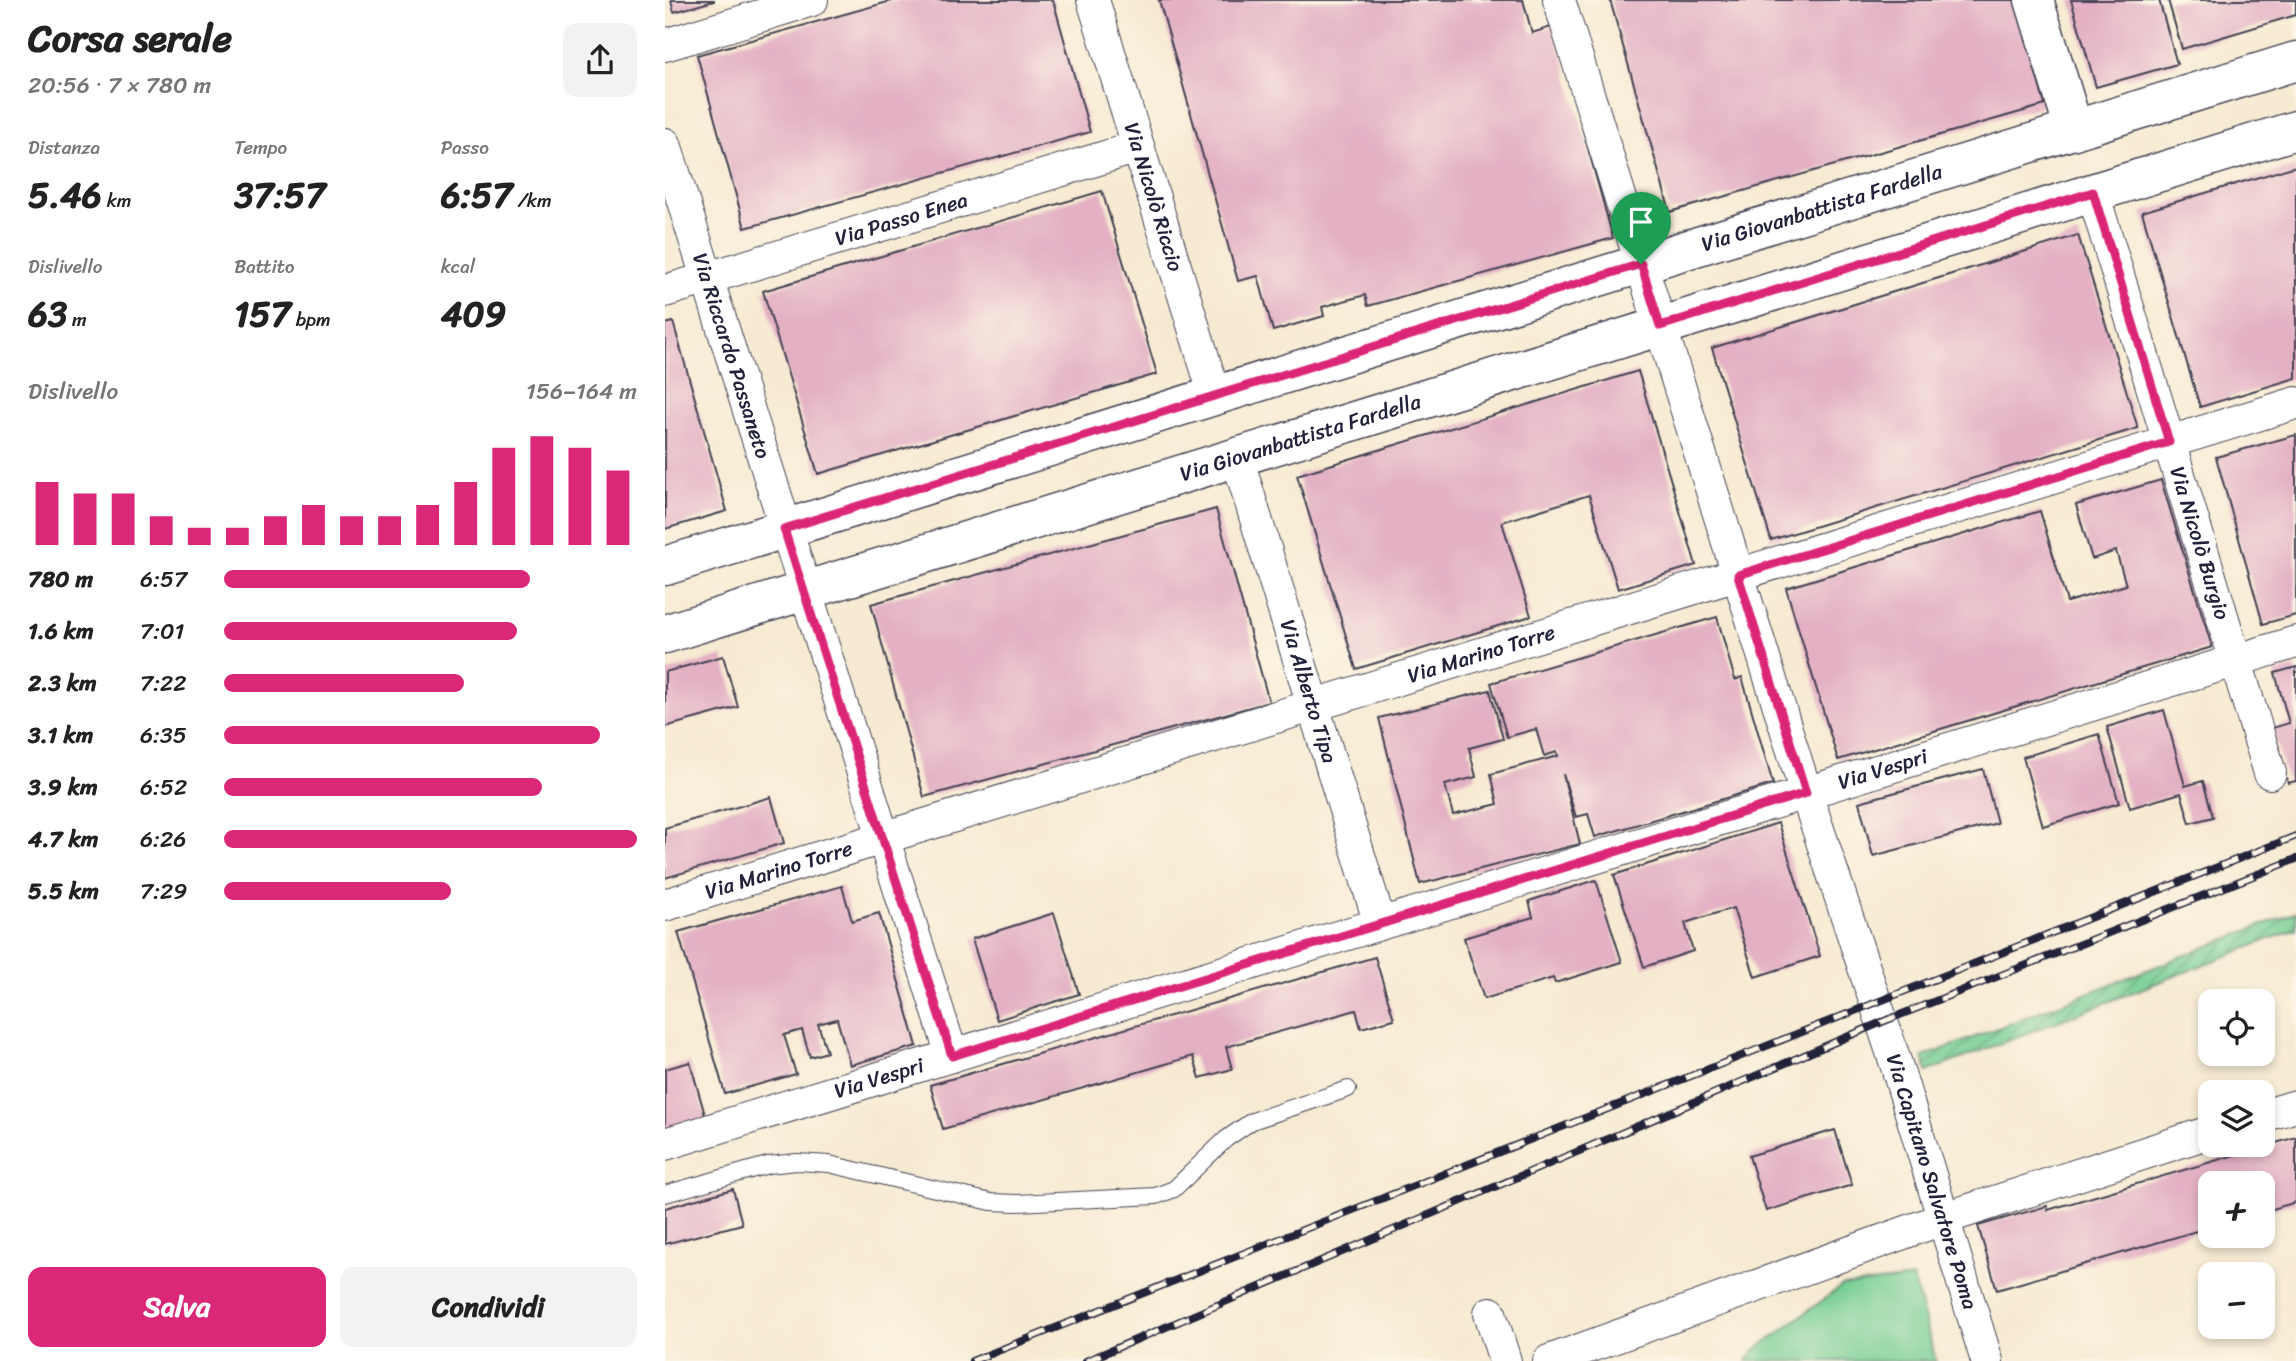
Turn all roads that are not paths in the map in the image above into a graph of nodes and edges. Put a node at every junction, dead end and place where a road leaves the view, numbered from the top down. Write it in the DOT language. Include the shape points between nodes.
graph roads {
  1 [pos="812,0"];
  2 [pos="1093,0"];
  3 [pos="1559,0"];
  4 [pos="2034,0"];
  5 [pos="665,45"];
  6 [pos="2296,61"];
  7 [pos="2074,130"];
  8 [pos="2296,130"];
  9 [pos="665,144"];
  10 [pos="1139,147"];
  11 [pos="2093,192"];
  12 [pos="1641,264"];
  13 [pos="706,278"];
  14 [pos="665,290"];
  15 [pos="1660,326"];
  16 [pos="1215,396"];
  17 [pos="2296,403"];
  18 [pos="2169,442"];
  19 [pos="1237,457"];
  20 [pos="784,529"];
  21 [pos="665,566"];
  22 [pos="1738,575"];
  23 [pos="805,590"];
  24 [pos="665,634"];
  25 [pos="2296,642"];
  26 [pos="2236,661"];
  27 [pos="1313,705"];
  28 [pos="2270,773"];
  29 [pos="1806,793"];
  30 [pos="883,838"];
  31 [pos="665,905"];
  32 [pos="1380,924"];
  33 [pos="952,1056"];
  34 [pos="1348,1089"];
  35 [pos="2296,1105"];
  36 [pos="2275,1112"];
  37 [pos="2198,1136"];
  38 [pos="665,1144"];
  39 [pos="665,1194"];
  40 [pos="1945,1218"];
  41 [pos="1490,1313"];
  42 [pos="1505,1361"];
  43 [pos="1549,1361"];
  44 [pos="1987,1361"];
  1 -- 5 [label="street"];
  2 -- 10 [label="street, Via Nicolò Riccio"];
  3 -- 12 [label="street, Via Capitano Salvatore Poma"];
  4 -- 7 [label="main road"];
  6 -- 7 [label="main road, Via Giovanbattista Fardella"];
  7 -- 12 [label="main road, Via Giovanbattista Fardella"];
  8 -- 11 [label="main road, Via Giovanbattista Fardella"];
  9 -- 13 [label="street, Via Riccardo Passaneto"];
  10 -- 13 [label="street, Via Passo Enea"];
  10 -- 16 [label="street, Via Nicolò Riccio"];
  11 -- 15 [label="main road, Via Giovanbattista Fardella"];
  11 -- 18 [label="street, Via Nicolò Burgio"];
  12 -- 15 [label="street, Via Capitano Salvatore Poma"];
  12 -- 16 [label="main road, Via Giovanbattista Fardella"];
  13 -- 14 [label="street, Via Passo Enea"];
  13 -- 20 [label="street, Via Riccardo Passaneto"];
  15 -- 19 [label="main road, Via Giovanbattista Fardella"];
  15 -- 22 [label="street, Via Capitano Salvatore Poma"];
  16 -- 20 [label="main road, Via Giovanbattista Fardella"];
  17 -- 18 [label="street, Via Marino Torre"];
  18 -- 22 [label="street, Via Marino Torre"];
  18 -- 26 [label="street, Via Nicolò Burgio"];
  19 -- 23 [label="main road, Via Giovanbattista Fardella"];
  19 -- 27 [label="street, Via Alberto Tipa"];
  20 -- 21 [label="main road, Via Giovanbattista Fardella"];
  20 -- 23 [label="street, Via Riccardo Passaneto"];
  22 -- 27 [label="street, Via Marino Torre"];
  22 -- 29 [label="street, Via Capitano Salvatore Poma"];
  23 -- 24 [label="main road, Via Giovanbattista Fardella"];
  23 -- 30 [label="street, Via Riccardo Passaneto"];
  25 -- 26 [label="street, Via Vespri"];
  26 -- 28 [label="street, Via Nicolò Burgio"];
  26 -- 29 [label="street, Via Vespri"];
  27 -- 30 [label="street, Via Marino Torre"];
  27 -- 32 [label="street, Via Alberto Tipa"];
  29 -- 32 [label="street, Via Vespri"];
  29 -- 40 [label="street, Via Capitano Salvatore Poma"];
  30 -- 31 [label="street, Via Marino Torre"];
  30 -- 33 [label="street, Via Riccardo Passaneto"];
  32 -- 33 [label="street, Via Vespri"];
  33 -- 38 [label="street, Via Vespri"];
  34 -- 39 [label="lane" via="1252,1121 1226,1139 1174,1189 1156,1196 992,1202 829,1164 797,1162 755,1168"];
  35 -- 36 [label="street"];
  37 -- 40 [label="street"];
  40 -- 43 [label="street"];
  40 -- 44 [label="street, Via Capitano Salvatore Poma"];
  41 -- 42 [label="street"];
}
